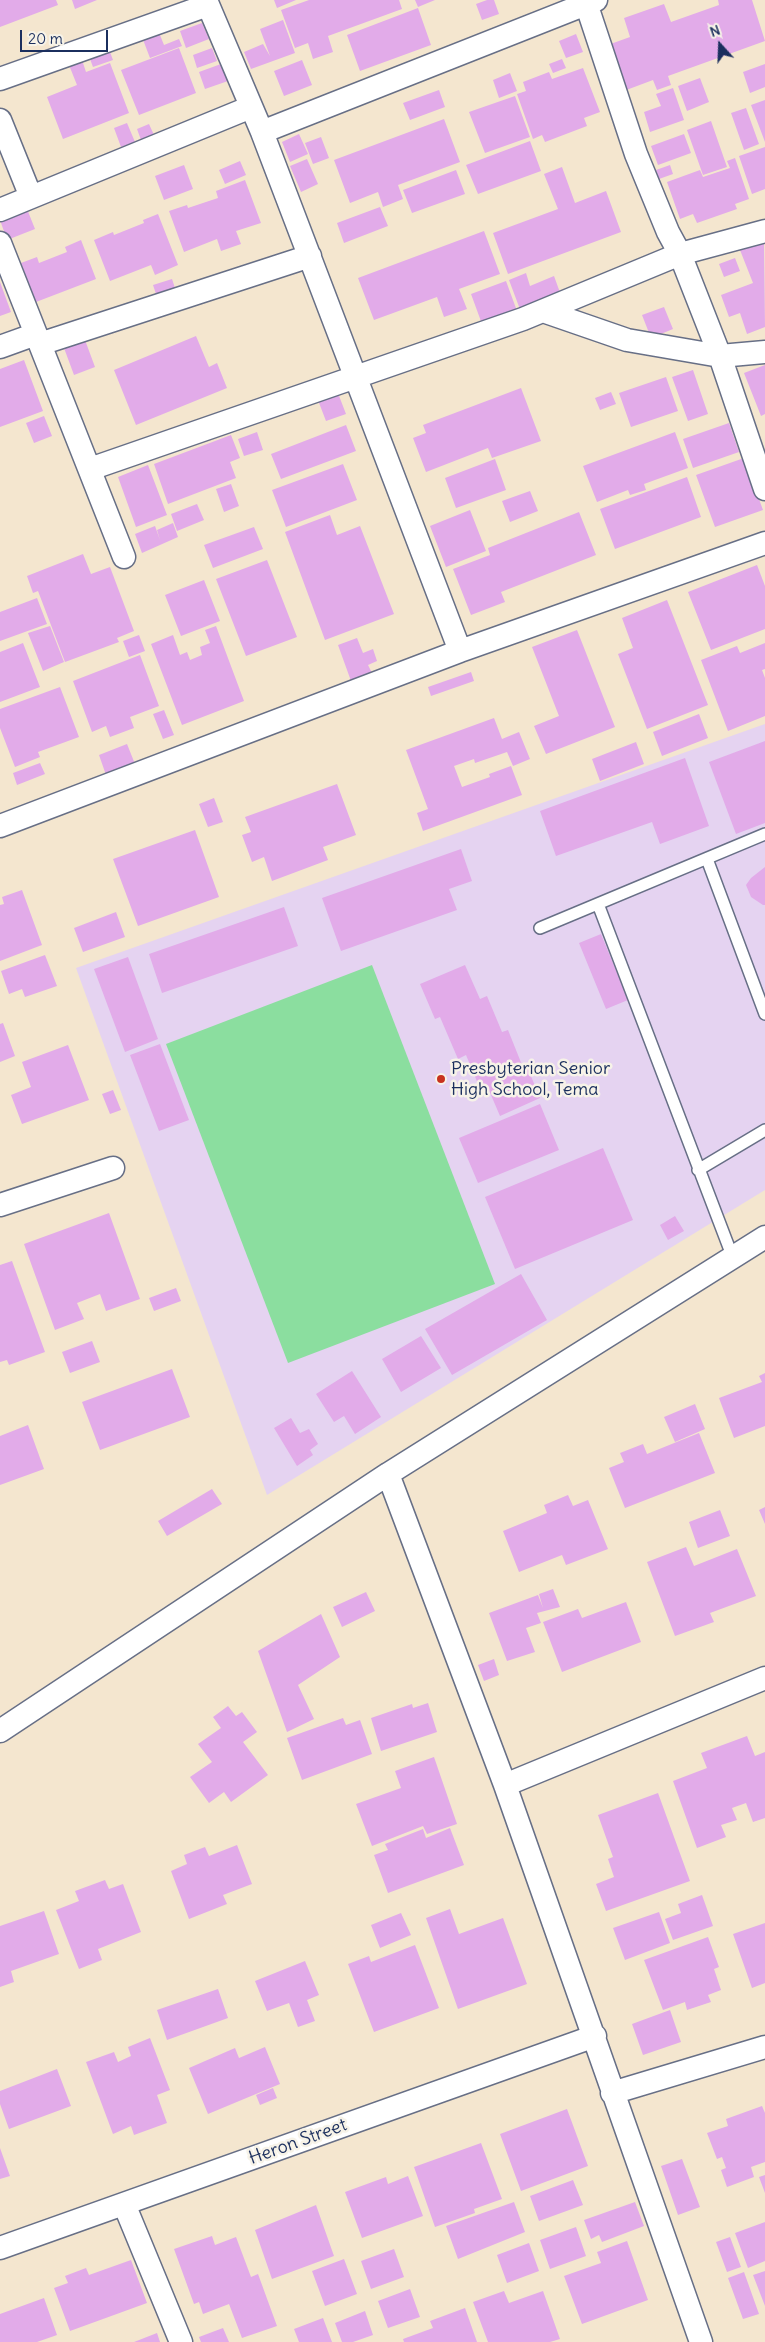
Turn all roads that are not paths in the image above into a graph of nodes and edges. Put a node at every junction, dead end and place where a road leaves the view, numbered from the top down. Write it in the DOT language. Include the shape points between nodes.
graph roads {
  1 [pos="589,1"];
  2 [pos="207,3"];
  3 [pos="0,79"];
  4 [pos="251,107"];
  5 [pos="0,120"];
  6 [pos="262,132"];
  7 [pos="31,197"];
  8 [pos="0,210"];
  9 [pos="765,231"];
  10 [pos="0,243"];
  11 [pos="680,254"];
  12 [pos="310,256"];
  13 [pos="543,311"];
  14 [pos="38,339"];
  15 [pos="0,347"];
  16 [pos="765,352"];
  17 [pos="720,356"];
  18 [pos="358,378"];
  19 [pos="90,470"];
  20 [pos="765,489"];
  21 [pos="765,543"];
  22 [pos="124,557"];
  23 [pos="460,650"];
  24 [pos="0,826"];
  25 [pos="765,834"];
  26 [pos="707,859"];
  27 [pos="598,904"];
  28 [pos="540,928"];
  29 [pos="765,1014"];
  30 [pos="765,1130"];
  31 [pos="113,1168"];
  32 [pos="698,1170"];
  33 [pos="0,1205"];
  34 [pos="765,1237"];
  35 [pos="733,1258"];
  36 [pos="388,1474"];
  37 [pos="765,1678"];
  38 [pos="0,1731"];
  39 [pos="505,1785"];
  40 [pos="595,2036"];
  41 [pos="765,2047"];
  42 [pos="612,2093"];
  43 [pos="124,2204"];
  44 [pos="0,2248"];
  45 [pos="181,2342"];
  46 [pos="701,2342"];
  1 -- 6 [label="street"];
  1 -- 11 [label="street" via="636,154"];
  2 -- 3 [label="street"];
  2 -- 4 [label="street"];
  4 -- 6 [label="street"];
  4 -- 7 [label="street"];
  5 -- 7 [label="street"];
  6 -- 12 [label="street"];
  7 -- 8 [label="street"];
  9 -- 11 [label="street"];
  10 -- 14 [label="street"];
  11 -- 13 [label="street"];
  11 -- 17 [label="street"];
  12 -- 14 [label="street"];
  12 -- 18 [label="street"];
  13 -- 17 [label="street" via="627,340"];
  13 -- 18 [label="street"];
  14 -- 15 [label="street"];
  14 -- 19 [label="street"];
  16 -- 17 [label="street"];
  17 -- 20 [label="street"];
  18 -- 19 [label="street"];
  18 -- 23 [label="street"];
  19 -- 22 [label="street"];
  21 -- 23 [label="street"];
  23 -- 24 [label="street"];
  25 -- 26 [label="lane"];
  26 -- 27 [label="lane"];
  26 -- 29 [label="lane"];
  27 -- 28 [label="lane"];
  27 -- 32 [label="lane"];
  30 -- 32 [label="lane"];
  31 -- 33 [label="street"];
  32 -- 35 [label="lane"];
  34 -- 35 [label="street"];
  35 -- 36 [label="street"];
  36 -- 38 [label="street"];
  36 -- 39 [label="street"];
  37 -- 39 [label="street"];
  39 -- 40 [label="street"];
  40 -- 42 [label="street"];
  40 -- 43 [label="street, Heron Street"];
  41 -- 42 [label="street"];
  42 -- 46 [label="street"];
  43 -- 44 [label="street, Heron Street"];
  43 -- 45 [label="street"];
}
